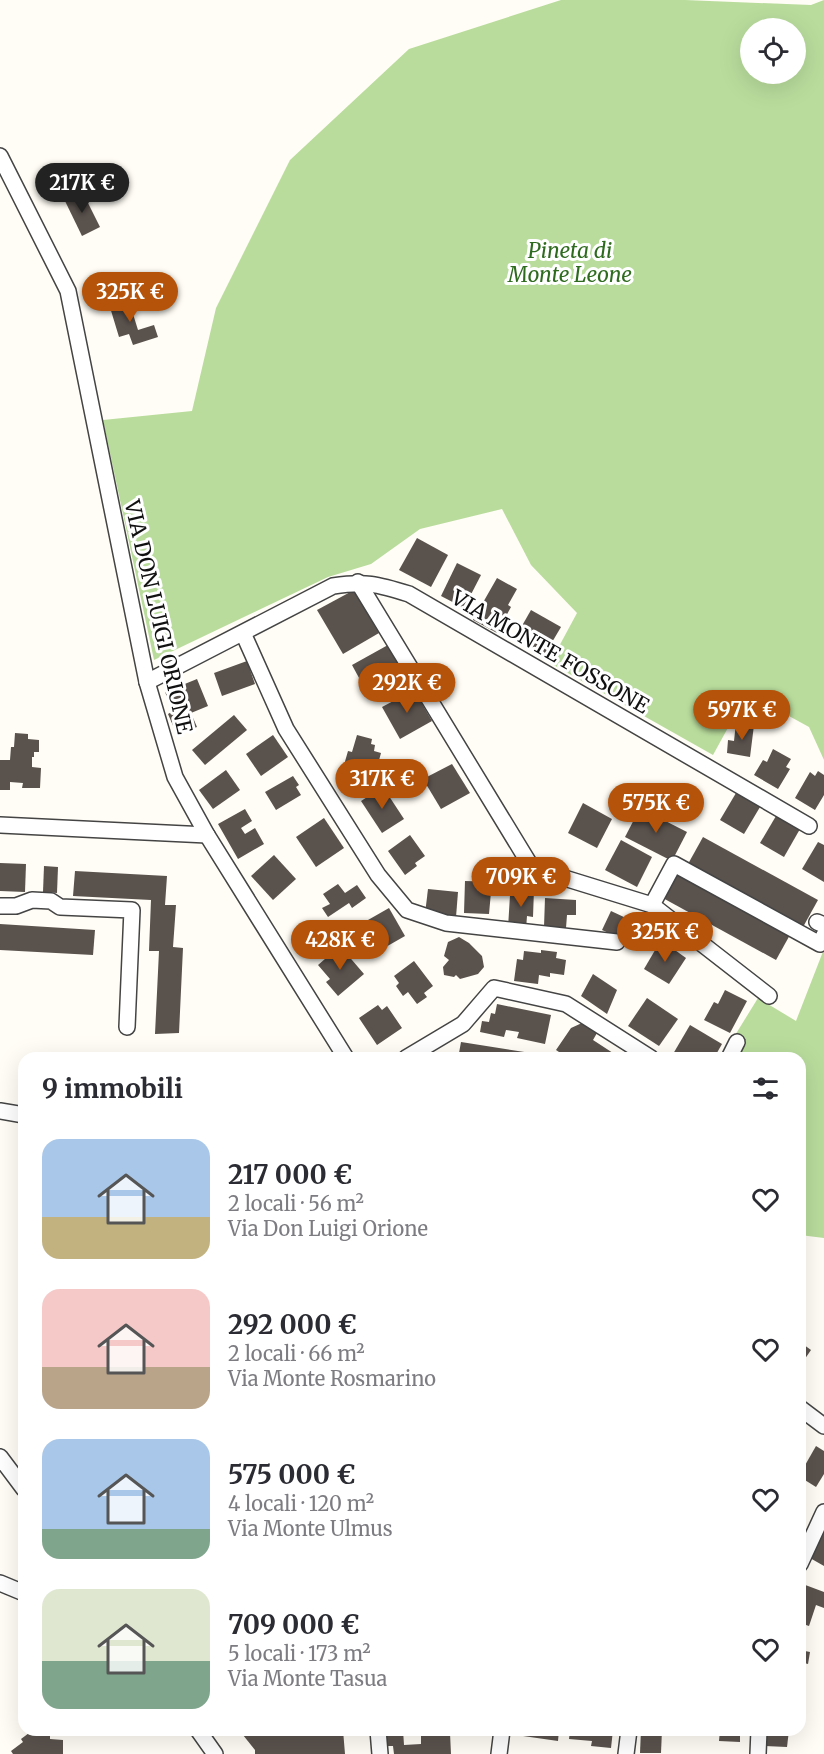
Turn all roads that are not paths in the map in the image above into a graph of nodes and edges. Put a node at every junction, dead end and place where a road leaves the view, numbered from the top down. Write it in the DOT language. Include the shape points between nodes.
graph roads {
  1 [pos="0,156"];
  2 [pos="358,582"];
  3 [pos="243,633"];
  4 [pos="147,682"];
  5 [pos="0,825"];
  6 [pos="809,826"];
  7 [pos="207,835"];
  8 [pos="652,905"];
  9 [pos="0,906"];
  10 [pos="822,927"];
  11 [pos="617,942"];
  12 [pos="769,996"];
  13 [pos="127,1027"];
  14 [pos="737,1042"];
  15 [pos="342,1052"];
  16 [pos="422,1052"];
  17 [pos="642,1052"];
  18 [pos="732,1052"];
  19 [pos="0,1111"];
  20 [pos="18,1114"];
  21 [pos="806,1412"];
  22 [pos="824,1426"];
  23 [pos="0,1457"];
  24 [pos="18,1481"];
  25 [pos="824,1512"];
  26 [pos="806,1551"];
  27 [pos="0,1583"];
  28 [pos="18,1590"];
  29 [pos="202,1736"];
  30 [pos="378,1736"];
  31 [pos="501,1736"];
  32 [pos="628,1736"];
  33 [pos="759,1736"];
  34 [pos="215,1754"];
  35 [pos="380,1754"];
  36 [pos="499,1754"];
  37 [pos="626,1754"];
  38 [pos="758,1754"];
  1 -- 4 [label="street, VIA DON LUIGI ORIONE" via="68,291"];
  2 -- 3 [label="street" via="333,586"];
  2 -- 6 [label="street, VIA MONTE FOSSONE" via="409,594"];
  2 -- 8 [label="street" via="532,868"];
  3 -- 4 [label="street"];
  3 -- 11 [label="street" via="286,729 378,875 407,910 446,923"];
  4 -- 7 [label="street, VIA DON LUIGI ORIONE" via="175,777"];
  5 -- 7 [label="street"];
  7 -- 15 [label="street, VIA DON LUIGI ORIONE"];
  8 -- 10 [label="street" via="674,864 820,944"];
  8 -- 12 [label="street"];
  9 -- 13 [label="street" via="32,900 51,901 60,907 132,910"];
  14 -- 18 [label="street"];
  16 -- 17 [label="street" via="463,1024 494,988 566,1004"];
  19 -- 20 [label="street"];
  21 -- 22 [label="street"];
  23 -- 24 [label="street"];
  25 -- 26 [label="street"];
  27 -- 28 [label="street"];
  29 -- 34 [label="street"];
  30 -- 35 [label="street"];
  31 -- 36 [label="street"];
  32 -- 37 [label="street"];
  33 -- 38 [label="street"];
}
